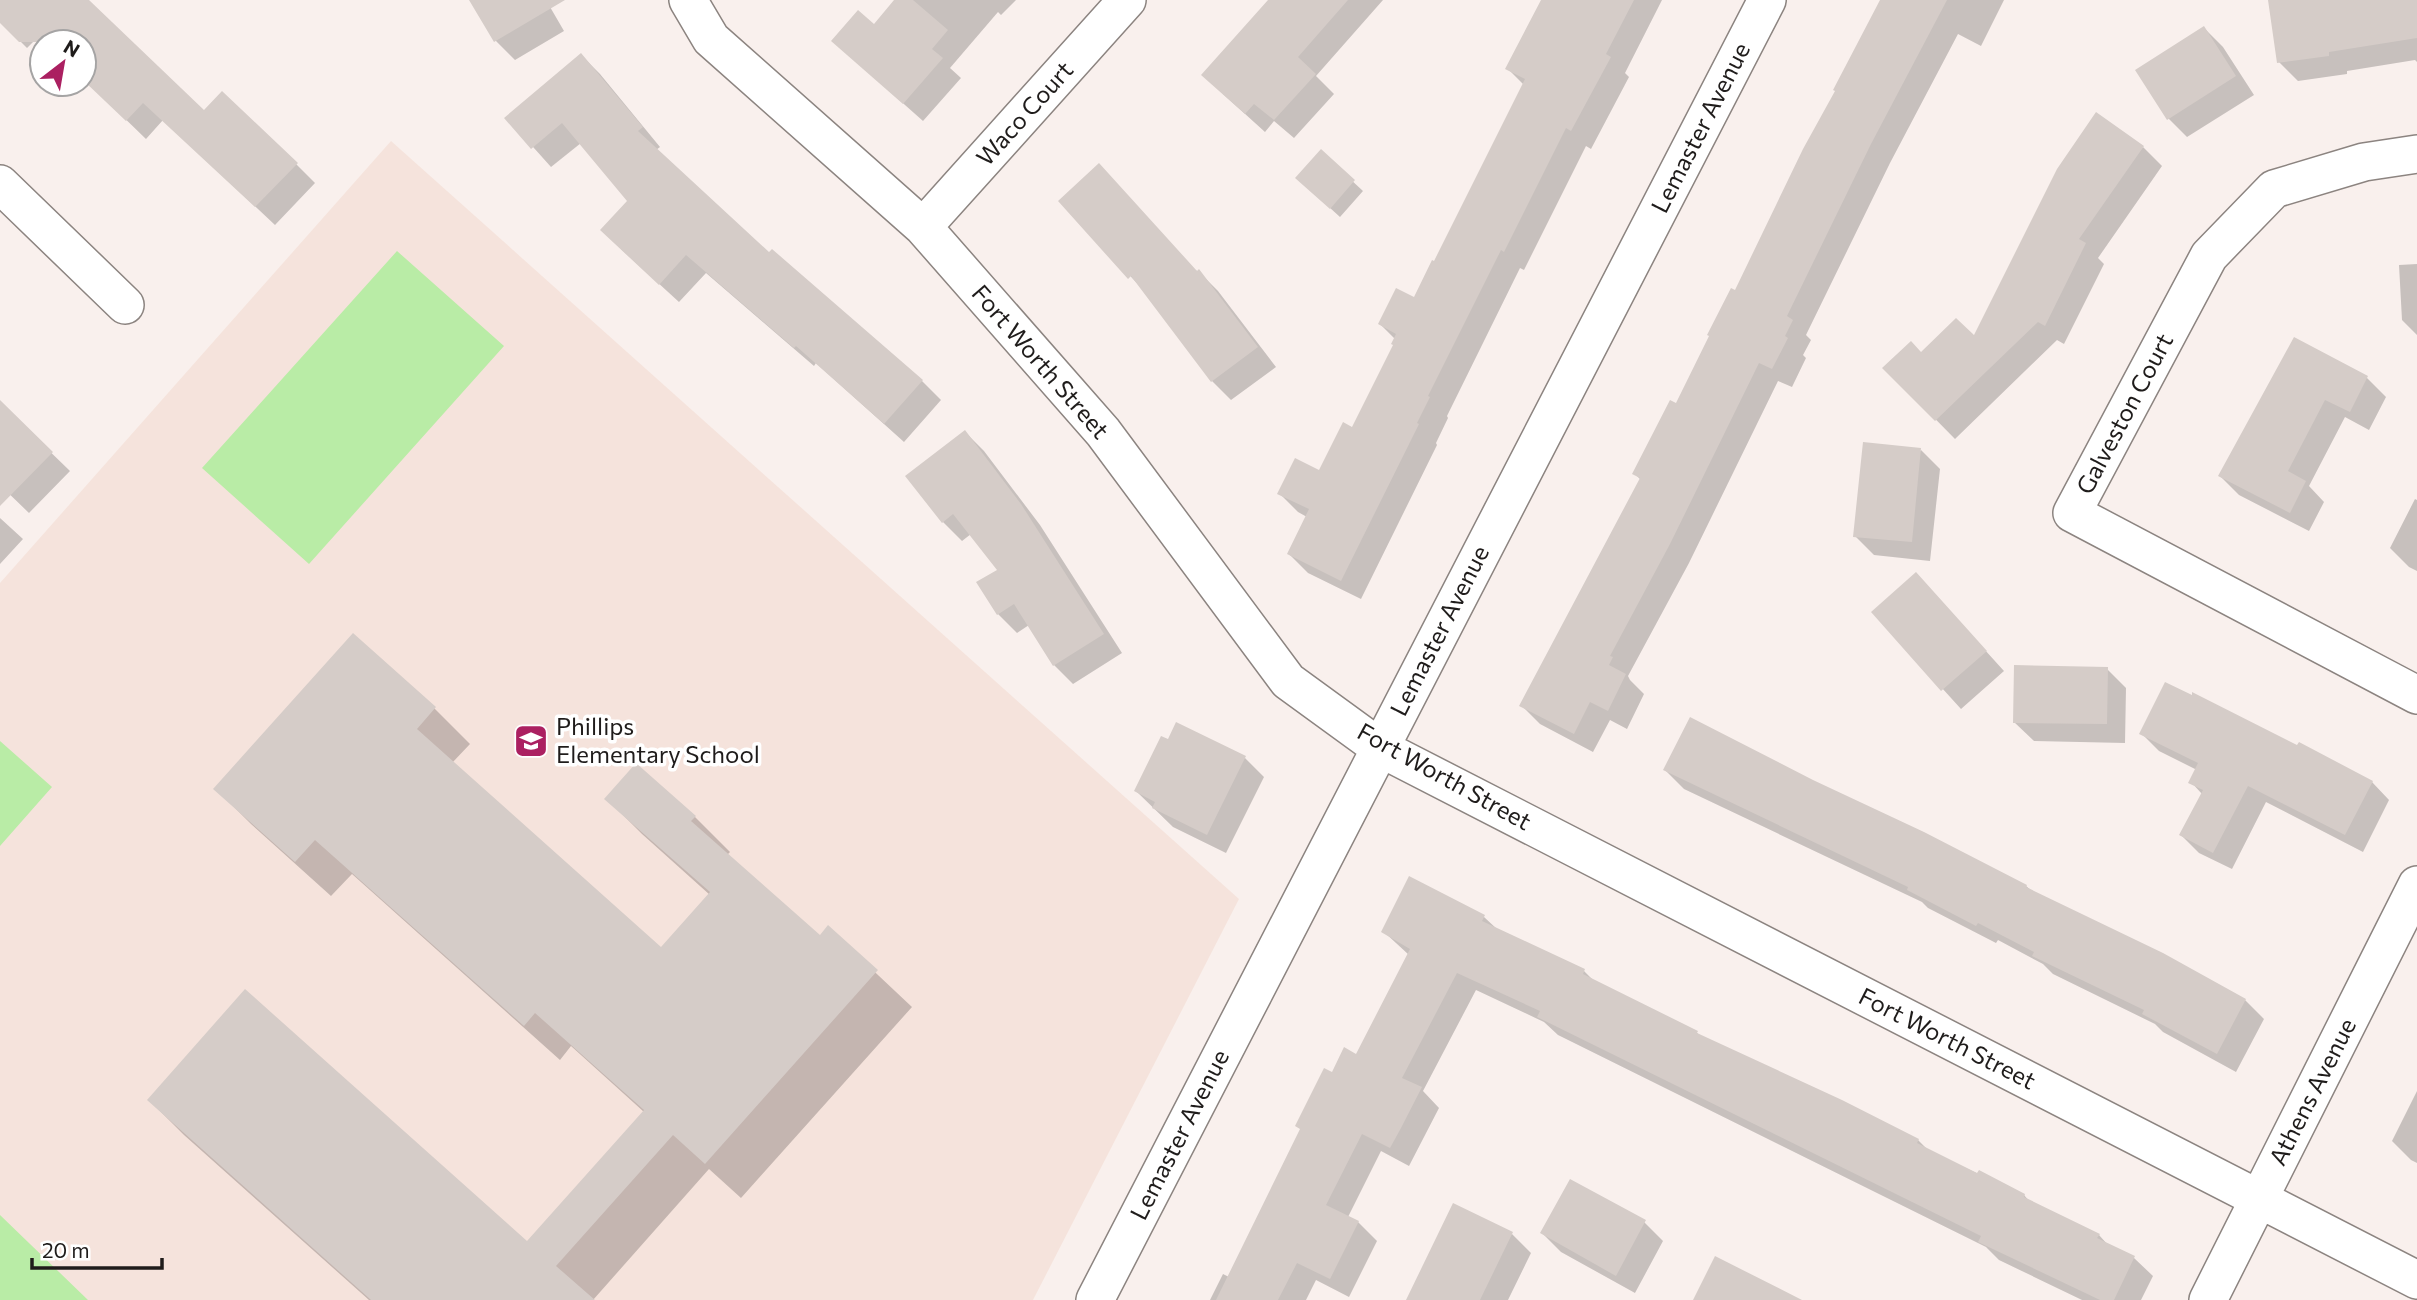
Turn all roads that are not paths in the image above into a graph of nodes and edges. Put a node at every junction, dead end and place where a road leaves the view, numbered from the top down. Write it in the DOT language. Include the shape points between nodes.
graph roads {
  1 [pos="688,0"];
  2 [pos="1127,0"];
  3 [pos="1767,0"];
  4 [pos="2417,155"];
  5 [pos="0,184"];
  6 [pos="923,227"];
  7 [pos="125,305"];
  8 [pos="2417,695"];
  9 [pos="1380,748"];
  10 [pos="2417,885"];
  11 [pos="2259,1199"];
  12 [pos="2417,1280"];
  13 [pos="1095,1300"];
  14 [pos="2208,1300"];
  1 -- 6 [label="street, Fort Worth Street" via="711,39"];
  2 -- 6 [label="street, Waco Court"];
  3 -- 9 [label="street, Lemaster Avenue"];
  4 -- 8 [label="street, Galveston Court" via="2364,162 2274,189 2209,256 2072,513"];
  5 -- 7 [label="street"];
  6 -- 9 [label="street, Fort Worth Street" via="1103,432 1288,681"];
  9 -- 11 [label="street, Fort Worth Street"];
  9 -- 13 [label="street, Lemaster Avenue"];
  10 -- 11 [label="street, Athens Avenue"];
  11 -- 12 [label="street, Fort Worth Street"];
  11 -- 14 [label="street, Athens Avenue"];
}
